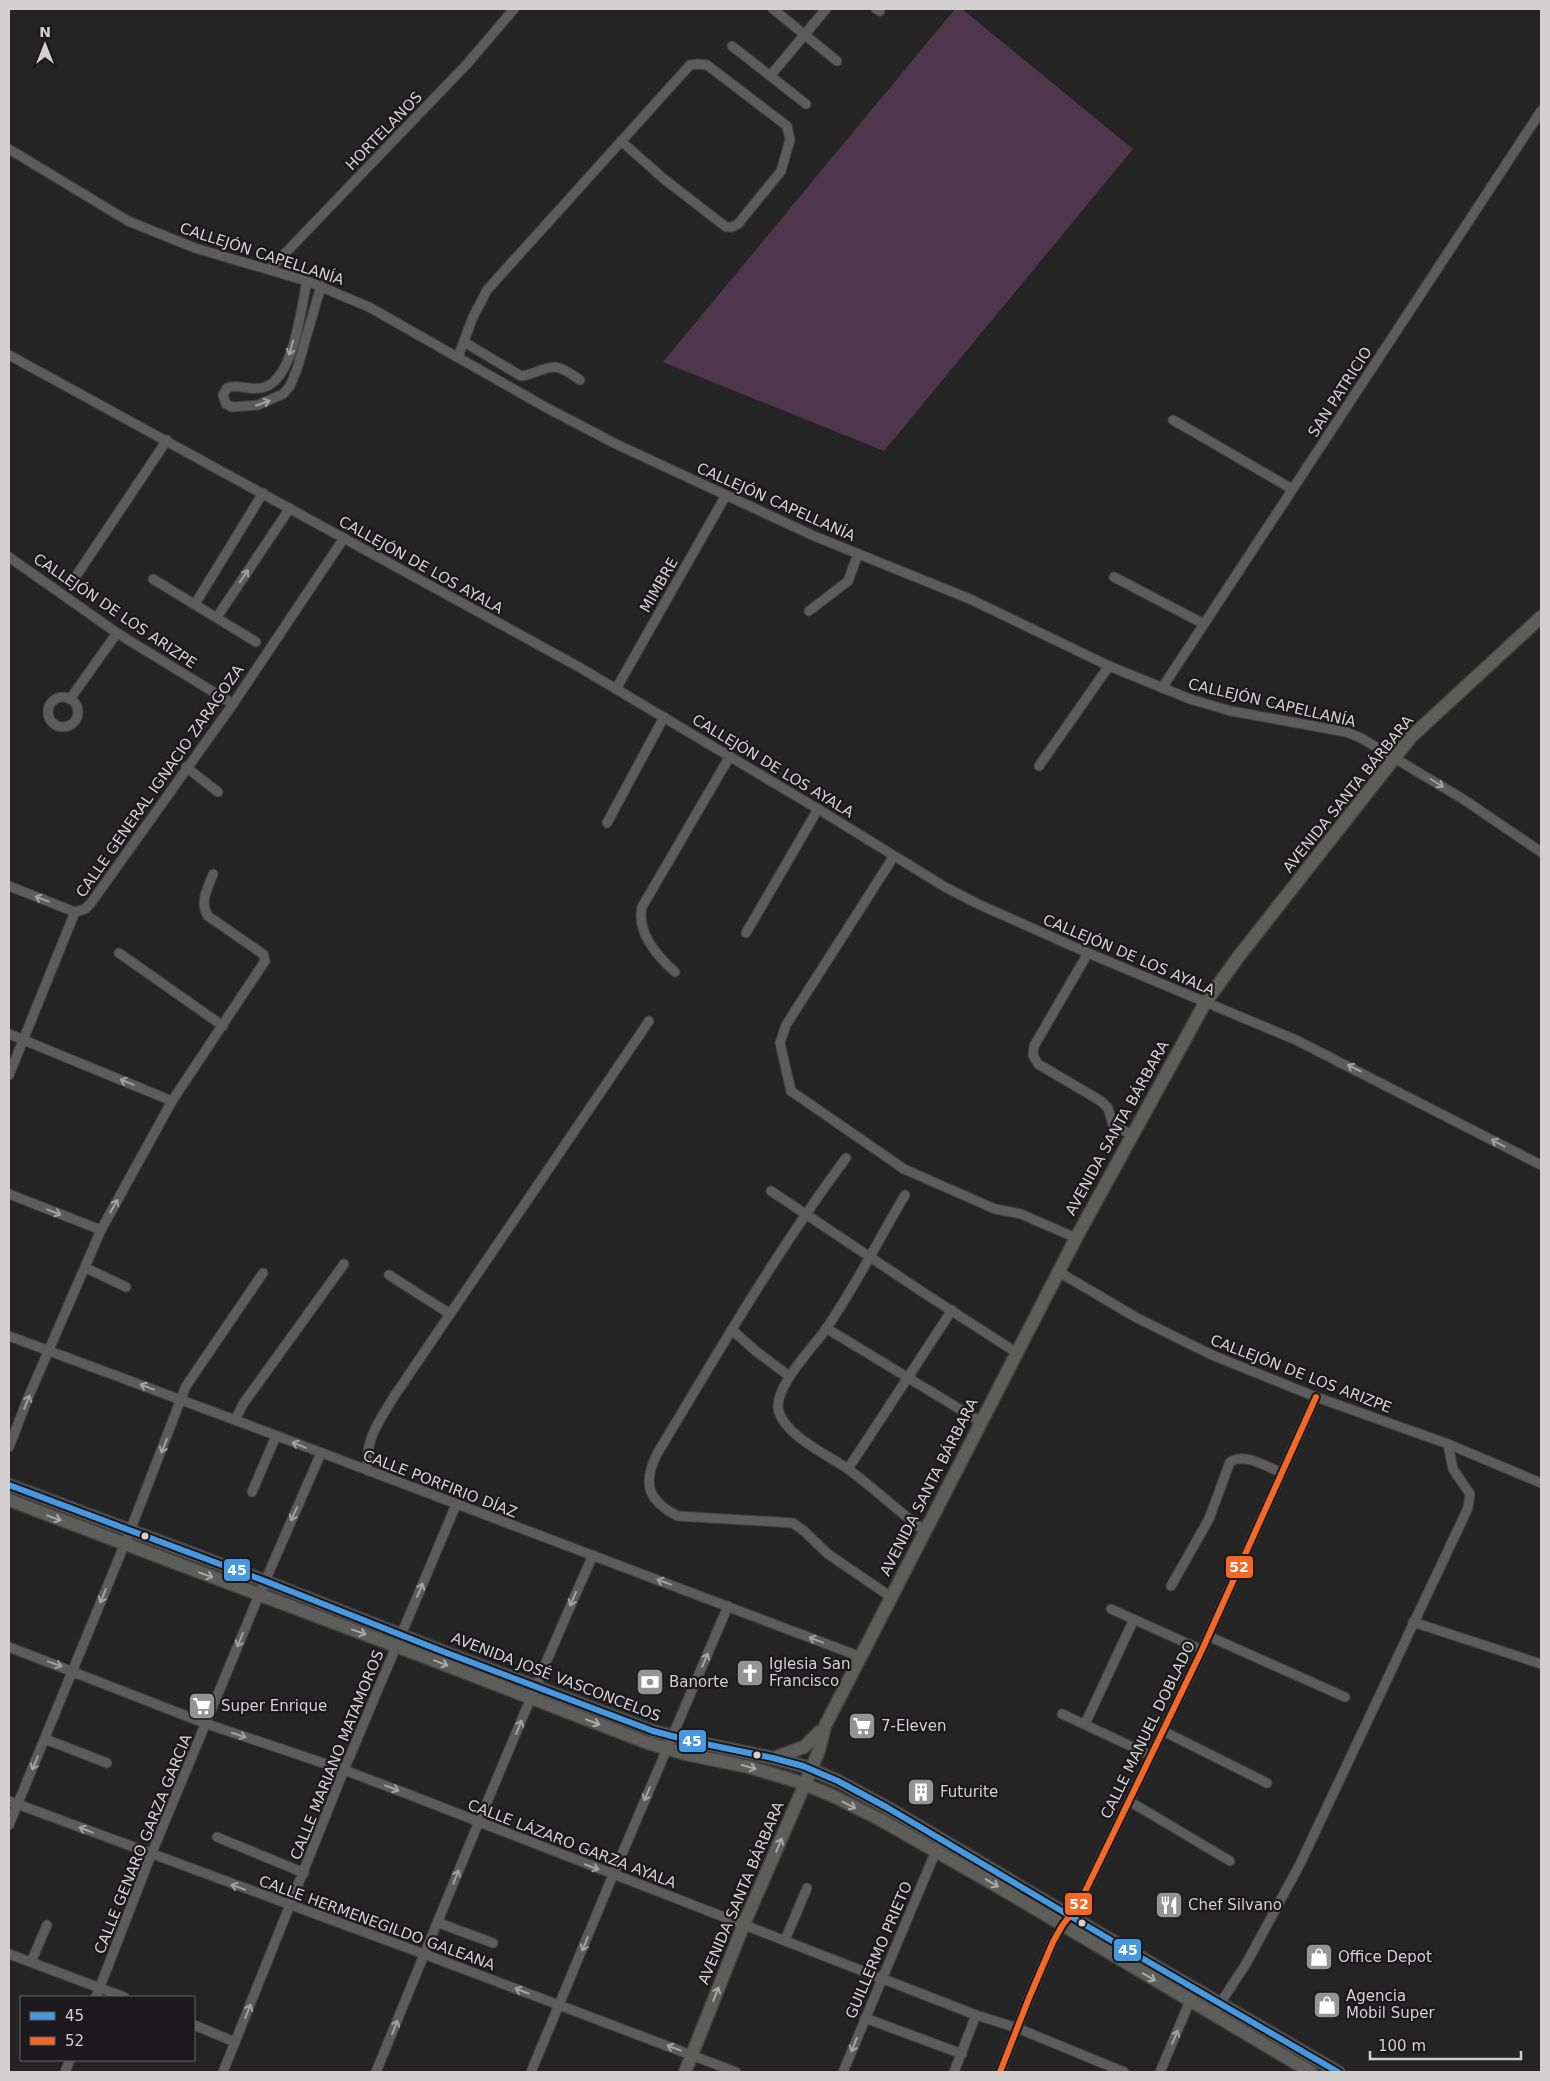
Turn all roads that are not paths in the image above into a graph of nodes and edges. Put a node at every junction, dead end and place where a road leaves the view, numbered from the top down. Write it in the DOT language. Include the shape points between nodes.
graph roads {
  1 [pos="514,9"];
  2 [pos="773,9"];
  3 [pos="826,9"];
  4 [pos="806,34"];
  5 [pos="732,46"];
  6 [pos="838,61"];
  7 [pos="771,75"];
  8 [pos="806,104"];
  9 [pos="1541,111"];
  10 [pos="622,141"];
  11 [pos="9,149"];
  12 [pos="270,269"];
  13 [pos="307,281"];
  14 [pos="321,286"];
  15 [pos="299,318"];
  16 [pos="310,322"];
  17 [pos="464,342"];
  18 [pos="9,355"];
  19 [pos="458,357"];
  20 [pos="580,380"];
  21 [pos="1173,420"];
  22 [pos="167,440"];
  23 [pos="1292,488"];
  24 [pos="264,493"];
  25 [pos="726,494"];
  26 [pos="290,508"];
  27 [pos="344,538"];
  28 [pos="858,554"];
  29 [pos="9,557"];
  30 [pos="76,576"];
  31 [pos="1114,577"];
  32 [pos="153,579"];
  33 [pos="195,604"];
  34 [pos="809,611"];
  35 [pos="216,617"];
  36 [pos="1541,617"];
  37 [pos="1204,624"];
  38 [pos="117,633"];
  39 [pos="256,642"];
  40 [pos="1109,666"];
  41 [pos="1162,688"];
  42 [pos="616,689"];
  43 [pos="70,699"];
  44 [pos="233,704"];
  45 [pos="664,717"];
  46 [pos="730,756"];
  47 [pos="1396,757"];
  48 [pos="1039,766"];
  49 [pos="186,767"];
  50 [pos="218,792"];
  51 [pos="818,809"];
  52 [pos="607,823"];
  53 [pos="1541,852"];
  54 [pos="894,856"];
  55 [pos="213,874"];
  56 [pos="9,886"];
  57 [pos="75,912"];
  58 [pos="746,933"];
  59 [pos="119,952"];
  60 [pos="1088,953"];
  61 [pos="675,972"];
  62 [pos="1205,1003"];
  63 [pos="649,1021"];
  64 [pos="223,1026"];
  65 [pos="9,1034"];
  66 [pos="23,1039"];
  67 [pos="9,1075"];
  68 [pos="172,1101"];
  69 [pos="1132,1135"];
  70 [pos="846,1158"];
  71 [pos="1541,1165"];
  72 [pos="771,1191"];
  73 [pos="9,1194"];
  74 [pos="905,1195"];
  75 [pos="805,1213"];
  76 [pos="101,1230"];
  77 [pos="1076,1238"];
  78 [pos="869,1257"];
  79 [pos="344,1264"];
  80 [pos="86,1268"];
  81 [pos="1059,1272"];
  82 [pos="263,1273"];
  83 [pos="389,1275"];
  84 [pos="126,1287"];
  85 [pos="952,1310"];
  86 [pos="450,1314"];
  87 [pos="826,1328"];
  88 [pos="732,1330"];
  89 [pos="9,1336"];
  90 [pos="49,1350"];
  91 [pos="1017,1353"];
  92 [pos="789,1376"];
  93 [pos="907,1379"];
  94 [pos="1316,1397"];
  95 [pos="182,1400"];
  96 [pos="235,1420"];
  97 [pos="981,1422"];
  98 [pos="276,1436"];
  99 [pos="1448,1444"];
  100 [pos="9,1447"];
  101 [pos="321,1454"];
  102 [pos="848,1469"];
  103 [pos="368,1471"];
  104 [pos="1282,1473"];
  105 [pos="1541,1483"];
  106 [pos="9,1485"];
  107 [pos="252,1492"];
  108 [pos="9,1500"];
  109 [pos="456,1505"];
  110 [pos="130,1531"];
  111 [pos="925,1531"];
  112 [pos="124,1545"];
  113 [pos="593,1555"];
  114 [pos="265,1581"];
  115 [pos="1171,1586"];
  116 [pos="259,1594"];
  117 [pos="891,1597"];
  118 [pos="728,1606"];
  119 [pos="1111,1609"];
  120 [pos="1134,1619"];
  121 [pos="1413,1622"];
  122 [pos="1208,1636"];
  123 [pos="398,1640"];
  124 [pos="9,1647"];
  125 [pos="1202,1650"];
  126 [pos="861,1657"];
  127 [pos="1541,1664"];
  128 [pos="73,1671"];
  129 [pos="535,1686"];
  130 [pos="1345,1697"];
  131 [pos="530,1698"];
  132 [pos="1062,1714"];
  133 [pos="207,1724"];
  134 [pos="1085,1724"];
  135 [pos="822,1729"];
  136 [pos="1163,1732"];
  137 [pos="45,1739"];
  138 [pos="669,1743"];
  139 [pos="1150,1755"];
  140 [pos="773,1758"];
  141 [pos="107,1762"];
  142 [pos="807,1768"];
  143 [pos="344,1770"];
  144 [pos="800,1783"];
  145 [pos="1267,1784"];
  146 [pos="1129,1801"];
  147 [pos="13,1803"];
  148 [pos="477,1822"];
  149 [pos="9,1825"];
  150 [pos="217,1837"];
  151 [pos="938,1845"];
  152 [pos="151,1855"];
  153 [pos="1230,1861"];
  154 [pos="304,1873"];
  155 [pos="613,1875"];
  156 [pos="807,1888"];
  157 [pos="290,1906"];
  158 [pos="1066,1921"];
  159 [pos="439,1922"];
  160 [pos="47,1924"];
  161 [pos="744,1924"];
  162 [pos="785,1940"];
  163 [pos="493,1943"];
  164 [pos="9,1954"];
  165 [pos="424,1954"];
  166 [pos="30,1962"];
  167 [pos="882,1978"];
  168 [pos="100,1987"];
  169 [pos="1194,1989"];
  170 [pos="96,1996"];
  171 [pos="122,1996"];
  172 [pos="1190,2002"];
  173 [pos="1220,2003"];
  174 [pos="559,2005"];
  175 [pos="976,2015"];
  176 [pos="1213,2015"];
  177 [pos="865,2018"];
  178 [pos="195,2025"];
  179 [pos="1017,2028"];
  180 [pos="235,2042"];
  181 [pos="962,2054"];
  182 [pos="691,2055"];
  183 [pos="223,2072"];
  184 [pos="376,2072"];
  185 [pos="531,2072"];
  186 [pos="684,2072"];
  187 [pos="736,2072"];
  188 [pos="843,2072"];
  189 [pos="954,2072"];
  190 [pos="1000,2072"];
  191 [pos="1124,2072"];
  192 [pos="1160,2072"];
  193 [pos="1311,2072"];
  194 [pos="1338,2072"];
  1 -- 12 [label="street, HORTELANOS" via="467,64"];
  2 -- 4 [label="street"];
  3 -- 4 [label="street"];
  4 -- 6 [label="street"];
  4 -- 7 [label="street"];
  5 -- 7 [label="street"];
  7 -- 8 [label="street"];
  9 -- 23 [label="street, SAN PATRICIO"];
  10 -- 10 [label="street" via="690,66 697,64 707,65 788,126 790,140 781,171 738,224 732,227 726,227 710,215"];
  10 -- 17 [label="street" via="487,290"];
  11 -- 12 [label="street, CALLEJÓN CAPELLANÍA" via="128,221 194,248"];
  12 -- 13 [label="street, CALLEJÓN CAPELLANÍA"];
  13 -- 14 [label="street, CALLEJÓN CAPELLANÍA"];
  13 -- 15 [label="street"];
  14 -- 16 [label="street"];
  14 -- 19 [label="street, CALLEJÓN CAPELLANÍA" via="369,307"];
  15 -- 16 [label="street"];
  15 -- 16 [label="street, one-way" via="279,378 256,390 227,388 223,395 226,404 232,407 258,405 283,394 294,378"];
  17 -- 19 [label="street"];
  17 -- 20 [label="street" via="521,376 554,367"];
  18 -- 22 [label="street, CALLEJÓN DE LOS AYALA"];
  19 -- 25 [label="street, CALLEJÓN CAPELLANÍA" via="616,444"];
  21 -- 23 [label="street"];
  22 -- 24 [label="street, CALLEJÓN DE LOS AYALA"];
  22 -- 30 [label="street"];
  23 -- 37 [label="street, SAN PATRICIO"];
  24 -- 26 [label="street, CALLEJÓN DE LOS AYALA"];
  24 -- 33 [label="street"];
  25 -- 28 [label="street, CALLEJÓN CAPELLANÍA"];
  25 -- 42 [label="street, MIMBRE"];
  26 -- 27 [label="street, CALLEJÓN DE LOS AYALA"];
  35 -- 26 [label="street, one-way"];
  27 -- 42 [label="street, CALLEJÓN DE LOS AYALA"];
  27 -- 44 [label="street, CALLE GENERAL IGNACIO ZARAGOZA"];
  28 -- 34 [label="street" via="848,581"];
  28 -- 40 [label="street, CALLEJÓN CAPELLANÍA" via="970,599"];
  29 -- 38 [label="street, CALLEJÓN DE LOS ARIZPE"];
  31 -- 37 [label="street"];
  32 -- 33 [label="street"];
  33 -- 35 [label="street"];
  35 -- 39 [label="street"];
  36 -- 47 [label="main road, AVENIDA SANTA BÁRBARA" via="1411,737"];
  37 -- 41 [label="street, SAN PATRICIO"];
  38 -- 43 [label="street"];
  38 -- 44 [label="street, CALLEJÓN DE LOS ARIZPE"];
  40 -- 41 [label="street, CALLEJÓN CAPELLANÍA"];
  40 -- 48 [label="street"];
  41 -- 47 [label="street, CALLEJÓN CAPELLANÍA" via="1231,711 1346,732"];
  42 -- 45 [label="street, CALLEJÓN DE LOS AYALA"];
  44 -- 49 [label="street, CALLE GENERAL IGNACIO ZARAGOZA"];
  45 -- 46 [label="street, CALLEJÓN DE LOS AYALA"];
  45 -- 52 [label="street"];
  46 -- 51 [label="street, CALLEJÓN DE LOS AYALA"];
  46 -- 61 [label="street" via="642,907 641,917 650,944"];
  47 -- 53 [label="street, CALLEJÓN CAPELLANÍA, one-way"];
  47 -- 62 [label="main road, AVENIDA SANTA BÁRBARA"];
  49 -- 50 [label="street"];
  49 -- 57 [label="street, CALLE GENERAL IGNACIO ZARAGOZA" via="91,903"];
  51 -- 54 [label="street, CALLEJÓN DE LOS AYALA"];
  51 -- 58 [label="street"];
  54 -- 60 [label="street, CALLEJÓN DE LOS AYALA" via="978,904"];
  54 -- 77 [label="street" via="786,1025 780,1043 791,1091 904,1170 995,1210 1021,1214"];
  55 -- 64 [label="street" via="204,900 206,913 266,958"];
  57 -- 56 [label="street, one-way"];
  57 -- 66 [label="street, CALLE GENERAL IGNACIO ZARAGOZA"];
  59 -- 64 [label="street"];
  60 -- 62 [label="street, CALLEJÓN DE LOS AYALA"];
  60 -- 69 [label="street" via="1034,1046 1033,1056 1038,1064 1101,1101 1108,1108 1114,1125"];
  62 -- 69 [label="main road, AVENIDA SANTA BÁRBARA"];
  71 -- 62 [label="street, CALLEJÓN DE LOS AYALA, one-way" via="1324,1053"];
  63 -- 86 [label="street"];
  64 -- 68 [label="street"];
  65 -- 66 [label="street"];
  66 -- 67 [label="street, CALLE GENERAL IGNACIO ZARAGOZA"];
  68 -- 66 [label="street, one-way"];
  76 -- 68 [label="street, one-way"];
  69 -- 77 [label="main road, AVENIDA SANTA BÁRBARA"];
  70 -- 75 [label="street"];
  72 -- 75 [label="street"];
  73 -- 76 [label="street, one-way"];
  74 -- 78 [label="street"];
  75 -- 78 [label="street"];
  75 -- 88 [label="street"];
  76 -- 80 [label="street"];
  77 -- 81 [label="main road, AVENIDA SANTA BÁRBARA"];
  78 -- 85 [label="street"];
  78 -- 87 [label="street"];
  79 -- 96 [label="street" via="243,1404"];
  80 -- 84 [label="street"];
  80 -- 90 [label="street"];
  81 -- 91 [label="main road, AVENIDA SANTA BÁRBARA"];
  81 -- 94 [label="street, CALLEJÓN DE LOS ARIZPE" via="1166,1334"];
  82 -- 95 [label="street" via="186,1386"];
  83 -- 86 [label="street"];
  85 -- 91 [label="street"];
  85 -- 93 [label="street"];
  86 -- 103 [label="street" via="380,1420 367,1448"];
  87 -- 92 [label="street"];
  87 -- 93 [label="street"];
  88 -- 92 [label="street"];
  88 -- 117 [label="street" via="657,1454 650,1468 650,1491 667,1511 678,1516 793,1523 828,1554"];
  89 -- 90 [label="street, CALLE PORFIRIO DÍAZ"];
  95 -- 90 [label="street, CALLE PORFIRIO DÍAZ, one-way"];
  100 -- 90 [label="street, one-way"];
  91 -- 97 [label="main road, AVENIDA SANTA BÁRBARA"];
  92 -- 102 [label="street" via="778,1400 782,1420 818,1450"];
  93 -- 97 [label="street"];
  93 -- 102 [label="street"];
  94 -- 99 [label="street, CALLEJÓN DE LOS ARIZPE"];
  94 -- 104 [label="street, CALLE MANUEL DOBLADO"];
  95 -- 96 [label="street, CALLE PORFIRIO DÍAZ"];
  95 -- 110 [label="street, one-way"];
  96 -- 98 [label="street, CALLE PORFIRIO DÍAZ"];
  97 -- 111 [label="main road, AVENIDA SANTA BÁRBARA"];
  101 -- 98 [label="street, CALLE PORFIRIO DÍAZ, one-way"];
  98 -- 107 [label="street"];
  99 -- 105 [label="street, CALLEJÓN DE LOS ARIZPE"];
  99 -- 121 [label="street" via="1453,1469 1468,1490 1470,1503"];
  101 -- 103 [label="street, CALLE PORFIRIO DÍAZ"];
  101 -- 114 [label="street, CALLE GENARO GARZA GARCIA, one-way"];
  102 -- 111 [label="street"];
  103 -- 109 [label="street, CALLE PORFIRIO DÍAZ"];
  104 -- 115 [label="street" via="1248,1459 1230,1462 1209,1519"];
  104 -- 122 [label="street, CALLE MANUEL DOBLADO"];
  106 -- 110 [label="main road, AVENIDA JOSÉ VASCONCELOS"];
  108 -- 112 [label="main road, AVENIDA JOSÉ VASCONCELOS, one-way"];
  109 -- 113 [label="street, CALLE PORFIRIO DÍAZ"];
  123 -- 109 [label="street, CALLE MARIANO MATAMOROS, one-way"];
  110 -- 112 [label="street"];
  110 -- 114 [label="main road, AVENIDA JOSÉ VASCONCELOS"];
  111 -- 117 [label="main road, AVENIDA SANTA BÁRBARA"];
  112 -- 116 [label="main road, AVENIDA JOSÉ VASCONCELOS, one-way"];
  112 -- 128 [label="street, one-way"];
  118 -- 113 [label="street, CALLE PORFIRIO DÍAZ, one-way"];
  113 -- 129 [label="street, one-way"];
  114 -- 116 [label="street, CALLE GENARO GARZA GARCIA"];
  114 -- 123 [label="main road, AVENIDA JOSÉ VASCONCELOS"];
  116 -- 123 [label="main road, AVENIDA JOSÉ VASCONCELOS, one-way"];
  116 -- 133 [label="street, CALLE GENARO GARZA GARCIA, one-way"];
  117 -- 126 [label="main road, AVENIDA SANTA BÁRBARA"];
  126 -- 118 [label="street, CALLE PORFIRIO DÍAZ, one-way"];
  138 -- 118 [label="street, one-way"];
  119 -- 120 [label="street"];
  120 -- 125 [label="street"];
  120 -- 134 [label="street"];
  121 -- 127 [label="street"];
  121 -- 173 [label="street" via="1300,1864 1246,1964"];
  122 -- 125 [label="street, CALLE MANUEL DOBLADO"];
  122 -- 130 [label="street"];
  123 -- 129 [label="main road, AVENIDA JOSÉ VASCONCELOS"];
  123 -- 131 [label="main road, AVENIDA JOSÉ VASCONCELOS, one-way"];
  123 -- 143 [label="street, CALLE MARIANO MATAMOROS"];
  124 -- 128 [label="street, CALLE LÁZARO GARZA AYALA, one-way"];
  125 -- 136 [label="street, CALLE MANUEL DOBLADO"];
  126 -- 135 [label="main road, AVENIDA SANTA BÁRBARA"];
  128 -- 133 [label="street, CALLE LÁZARO GARZA AYALA"];
  128 -- 137 [label="street"];
  129 -- 131 [label="street"];
  129 -- 138 [label="main road, AVENIDA JOSÉ VASCONCELOS"];
  131 -- 138 [label="main road, AVENIDA JOSÉ VASCONCELOS, one-way"];
  148 -- 131 [label="street, one-way"];
  132 -- 134 [label="street"];
  133 -- 143 [label="street, CALLE LÁZARO GARZA AYALA, one-way"];
  133 -- 152 [label="street, CALLE GENARO GARZA GARCIA"];
  134 -- 139 [label="street"];
  135 -- 140 [label="main road" via="804,1747"];
  135 -- 142 [label="main road, AVENIDA SANTA BÁRBARA" via="820,1750"];
  136 -- 139 [label="street, CALLE MANUEL DOBLADO"];
  136 -- 145 [label="street"];
  137 -- 141 [label="street"];
  137 -- 147 [label="street, one-way"];
  138 -- 140 [label="main road, AVENIDA JOSÉ VASCONCELOS"];
  138 -- 144 [label="main road, AVENIDA JOSÉ VASCONCELOS, one-way"];
  138 -- 155 [label="street, one-way"];
  139 -- 146 [label="street, CALLE MANUEL DOBLADO"];
  140 -- 142 [label="main road, AVENIDA JOSÉ VASCONCELOS"];
  142 -- 144 [label="main road, AVENIDA SANTA BÁRBARA"];
  142 -- 151 [label="main road, AVENIDA JOSÉ VASCONCELOS" via="888,1808"];
  143 -- 148 [label="street, CALLE LÁZARO GARZA AYALA, one-way"];
  143 -- 154 [label="street, CALLE MARIANO MATAMOROS"];
  144 -- 151 [label="main road, AVENIDA JOSÉ VASCONCELOS, one-way"];
  161 -- 144 [label="main road, AVENIDA SANTA BÁRBARA, one-way"];
  146 -- 153 [label="street"];
  146 -- 158 [label="street, CALLE MANUEL DOBLADO" via="1080,1902"];
  147 -- 149 [label="street"];
  152 -- 147 [label="street, CALLE HERMENEGILDO GALEANA, one-way"];
  148 -- 155 [label="street, CALLE LÁZARO GARZA AYALA, one-way"];
  159 -- 148 [label="street, one-way"];
  150 -- 154 [label="street"];
  151 -- 158 [label="main road, AVENIDA JOSÉ VASCONCELOS"];
  151 -- 167 [label="street, GUILLERMO PRIETO"];
  157 -- 152 [label="street, CALLE HERMENEGILDO GALEANA, one-way"];
  152 -- 168 [label="street, CALLE GENARO GARZA GARCIA"];
  154 -- 157 [label="street, CALLE MARIANO MATAMOROS"];
  155 -- 161 [label="street, CALLE LÁZARO GARZA AYALA"];
  155 -- 174 [label="street, one-way"];
  156 -- 162 [label="street"];
  157 -- 165 [label="street, CALLE HERMENEGILDO GALEANA"];
  180 -- 157 [label="street, CALLE MARIANO MATAMOROS, one-way"];
  158 -- 169 [label="main road, AVENIDA JOSÉ VASCONCELOS"];
  158 -- 172 [label="main road, AVENIDA JOSÉ VASCONCELOS, one-way"];
  158 -- 179 [label="street, CALLE MANUEL DOBLADO"];
  159 -- 163 [label="street"];
  159 -- 165 [label="street"];
  160 -- 166 [label="street"];
  161 -- 162 [label="street, CALLE LÁZARO GARZA AYALA"];
  182 -- 161 [label="main road, AVENIDA SANTA BÁRBARA, one-way"];
  162 -- 167 [label="street, CALLE LÁZARO GARZA AYALA"];
  164 -- 166 [label="street"];
  174 -- 165 [label="street, CALLE HERMENEGILDO GALEANA, one-way"];
  184 -- 165 [label="street, one-way"];
  166 -- 168 [label="street"];
  167 -- 175 [label="street, CALLE LÁZARO GARZA AYALA"];
  167 -- 177 [label="street, GUILLERMO PRIETO"];
  168 -- 170 [label="street, CALLE GENARO GARZA GARCIA"];
  168 -- 171 [label="street"];
  169 -- 172 [label="street"];
  169 -- 173 [label="main road, AVENIDA JOSÉ VASCONCELOS"];
  172 -- 176 [label="main road, AVENIDA JOSÉ VASCONCELOS"];
  192 -- 172 [label="street, one-way"];
  173 -- 176 [label="street"];
  173 -- 194 [label="main road, AVENIDA JOSÉ VASCONCELOS"];
  182 -- 174 [label="street, CALLE HERMENEGILDO GALEANA, one-way"];
  174 -- 185 [label="street"];
  175 -- 179 [label="street, CALLE LÁZARO GARZA AYALA"];
  175 -- 181 [label="street"];
  176 -- 193 [label="main road, AVENIDA JOSÉ VASCONCELOS"];
  177 -- 181 [label="street"];
  177 -- 188 [label="street, GUILLERMO PRIETO, one-way"];
  178 -- 180 [label="street"];
  179 -- 190 [label="street, CALLE MANUEL DOBLADO"];
  179 -- 191 [label="street, CALLE LÁZARO GARZA AYALA"];
  180 -- 183 [label="street, CALLE MARIANO MATAMOROS"];
  181 -- 189 [label="street"];
  182 -- 186 [label="main road, AVENIDA SANTA BÁRBARA"];
  182 -- 187 [label="street, CALLE HERMENEGILDO GALEANA"];
}
